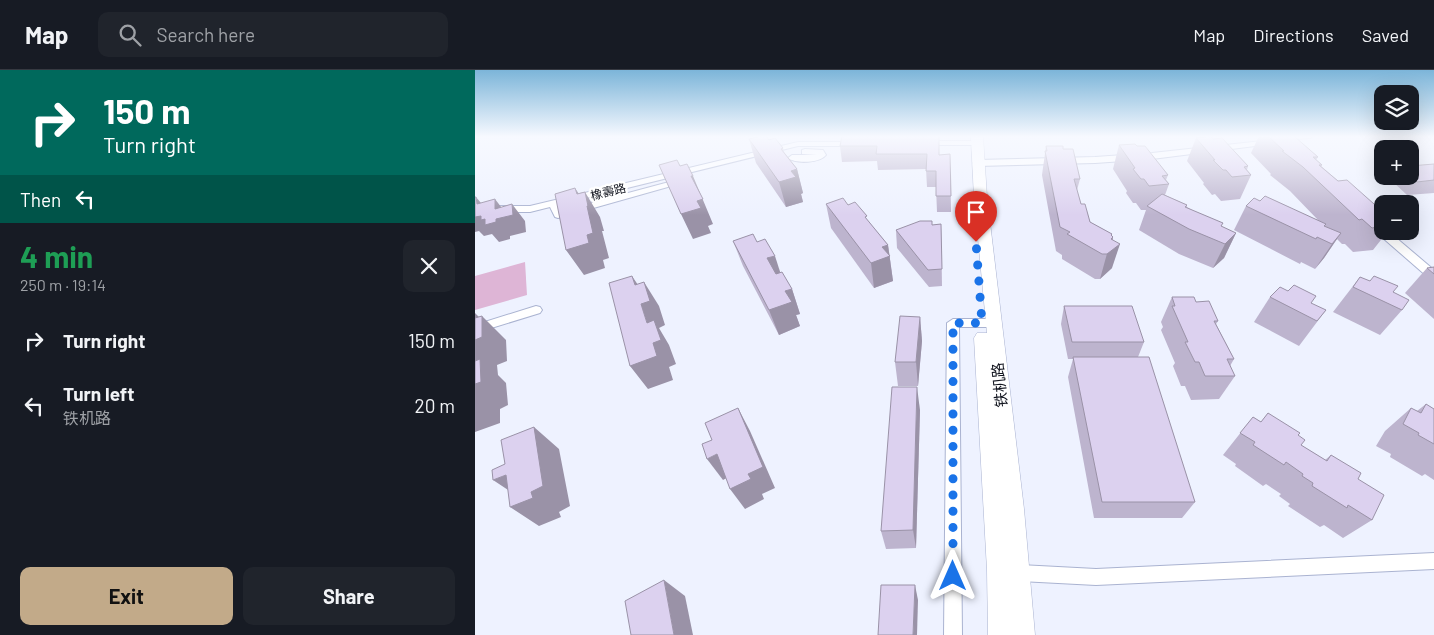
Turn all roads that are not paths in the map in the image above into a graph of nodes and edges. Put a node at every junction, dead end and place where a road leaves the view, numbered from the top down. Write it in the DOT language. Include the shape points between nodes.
graph roads {
  1 [pos="723,162"];
  2 [pos="751,162"];
  3 [pos="974,162"];
  4 [pos="999,162"];
  5 [pos="977,163"];
  6 [pos="553,204"];
  7 [pos="475,208"];
  8 [pos="1362,214"];
  9 [pos="1434,276"];
  10 [pos="536,310"];
  11 [pos="987,323"];
  12 [pos="475,329"];
  13 [pos="1434,561"];
  14 [pos="1020,572"];
  15 [pos="953,635"];
  16 [pos="1001,635"];
  17 [pos="1022,635"];
  1 -- 6 [label="street, 橡壽路"];
  2 -- 6 [label="street" via="558,215"];
  3 -- 11 [label="main road, 铁机路"];
  4 -- 5 [label="street"];
  5 -- 11 [label="main road, 铁机路"];
  6 -- 7 [label="street, 橡壽路" via="530,210"];
  8 -- 9 [label="street"];
  10 -- 12 [label="street"];
  11 -- 14 [label="main road, 铁机路"];
  11 -- 15 [label="street" via="953,323"];
  11 -- 16 [label="main road, 铁机路"];
  13 -- 14 [label="street" via="1096,576"];
  14 -- 17 [label="main road, 铁机路"];
}
